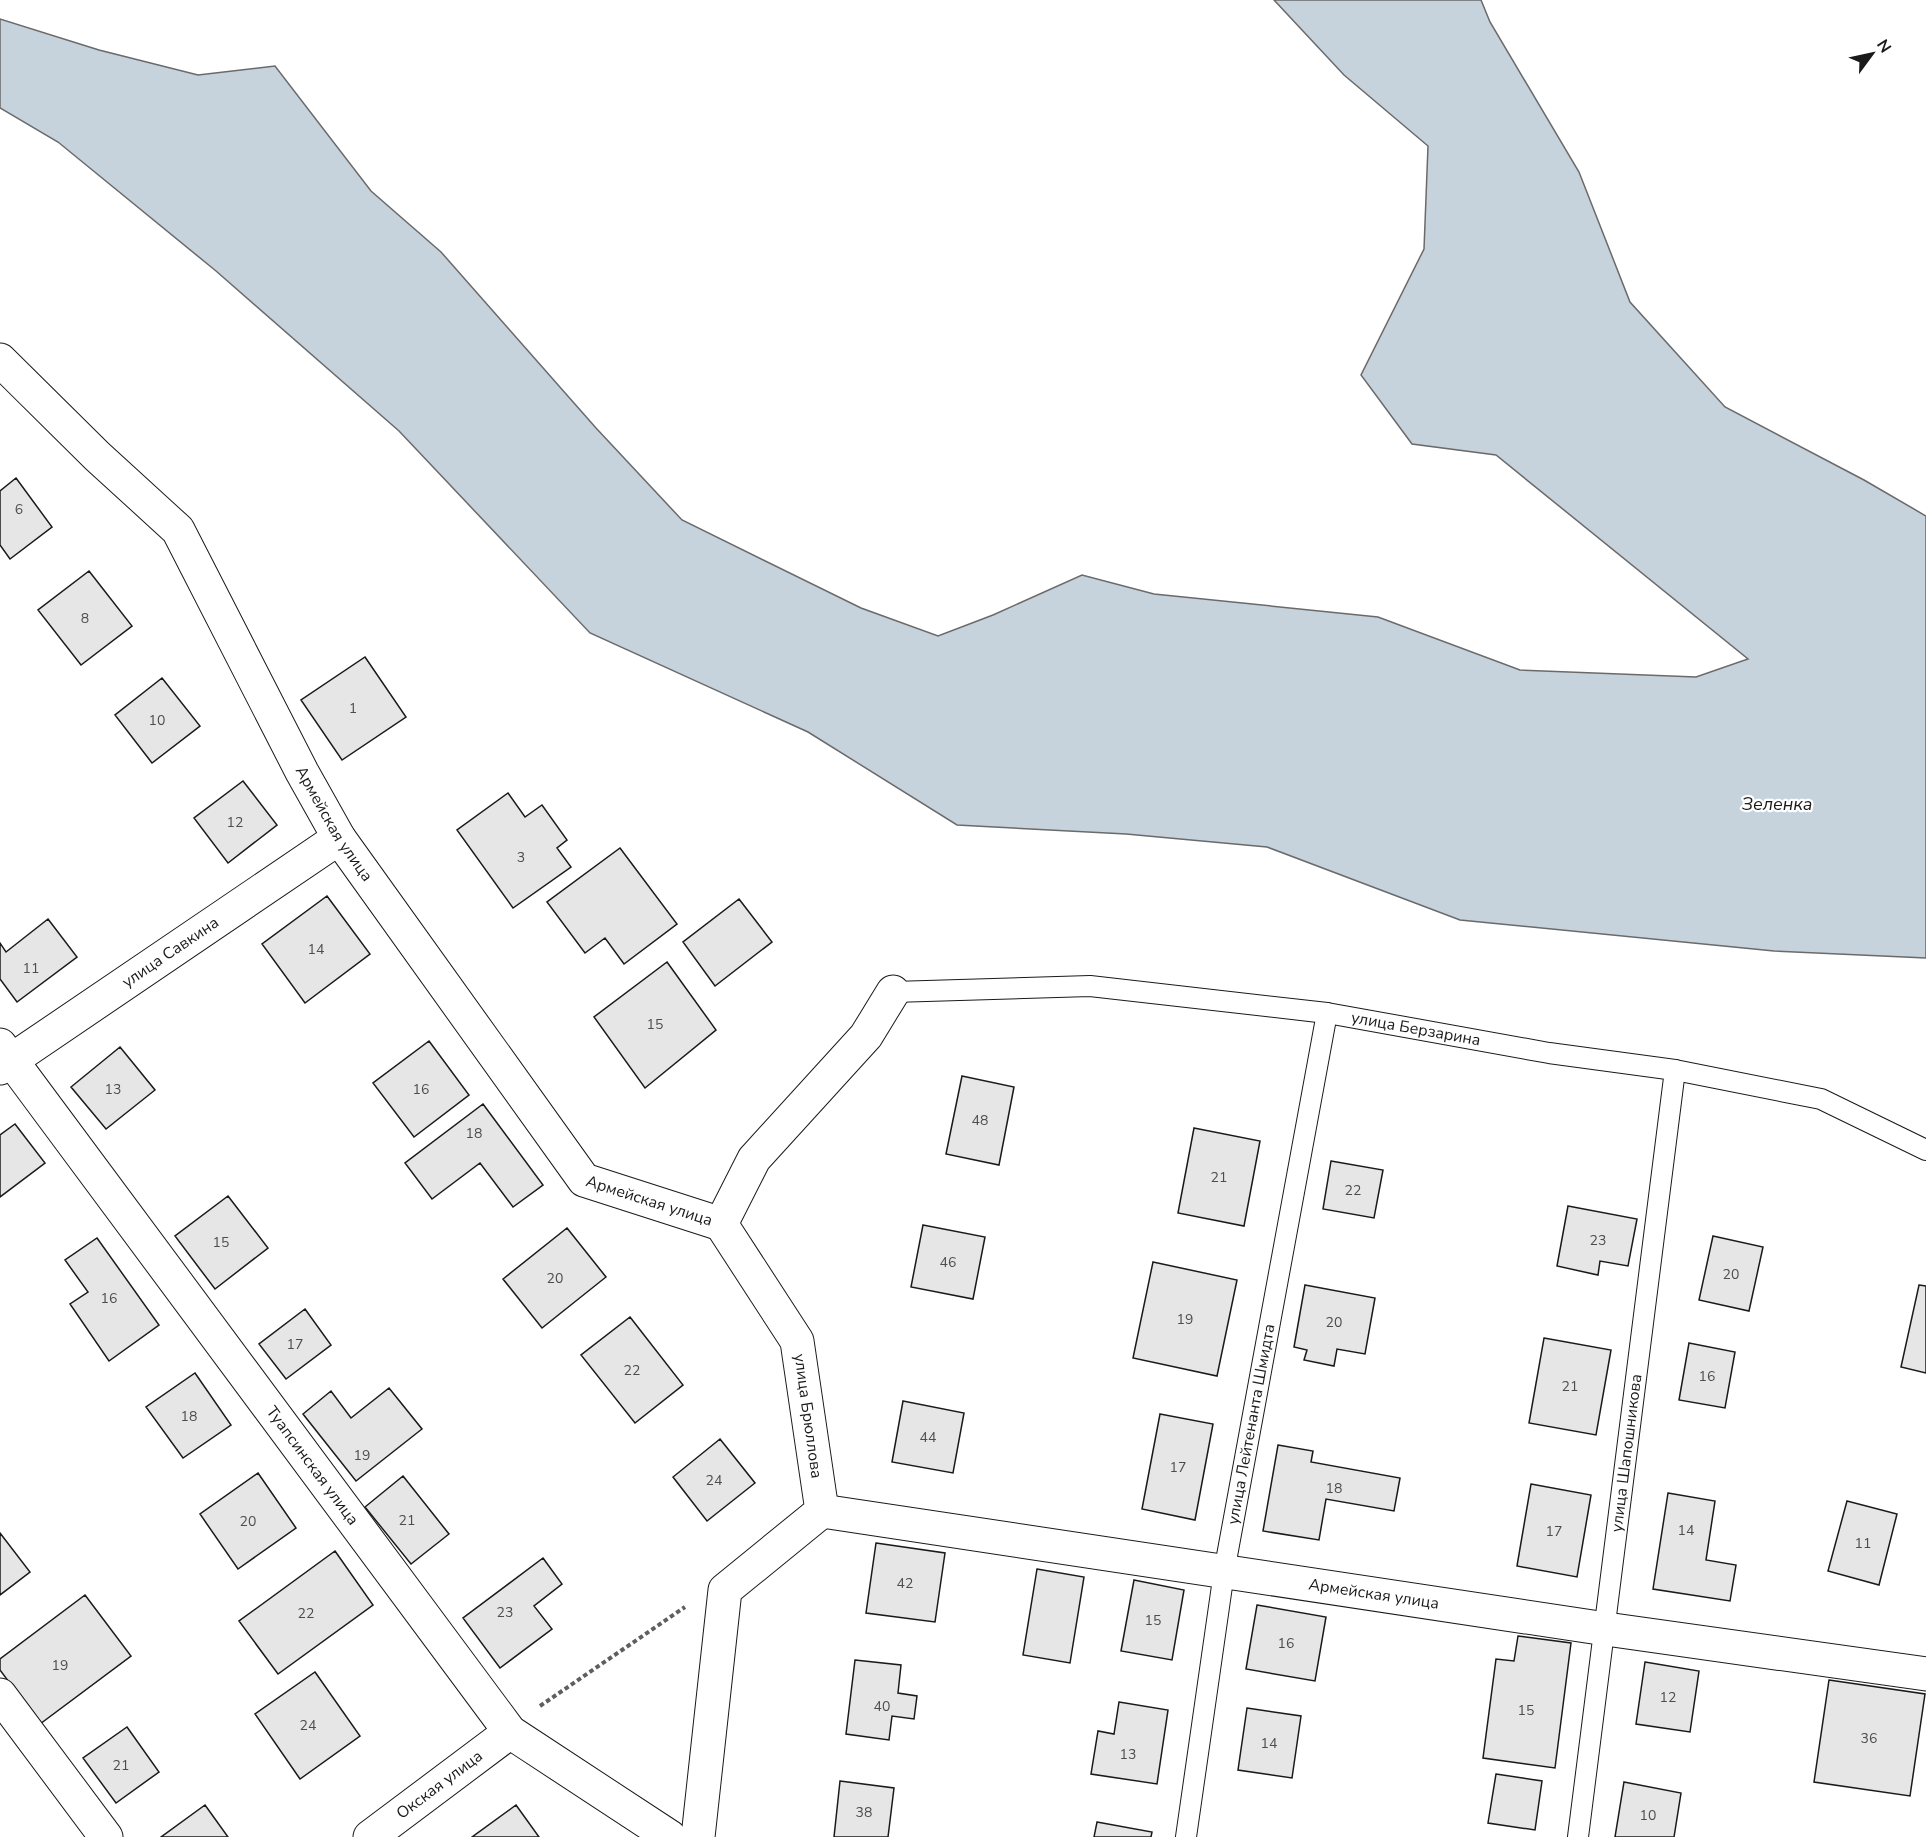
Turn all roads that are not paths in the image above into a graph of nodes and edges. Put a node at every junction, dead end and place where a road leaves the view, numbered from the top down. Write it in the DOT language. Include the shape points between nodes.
graph roads {
  1 [pos="0,360"];
  2 [pos="339,838"];
  3 [pos="893,992"];
  4 [pos="1327,1012"];
  5 [pos="4,1058"];
  6 [pos="1675,1070"];
  7 [pos="1926,1150"];
  8 [pos="721,1224"];
  9 [pos="822,1511"];
  10 [pos="1224,1572"];
  11 [pos="1606,1629"];
  12 [pos="1926,1674"];
  13 [pos="0,1695"];
  14 [pos="510,1732"];
  15 [pos="106,1837"];
  16 [pos="370,1837"];
  17 [pos="670,1837"];
  18 [pos="698,1837"];
  19 [pos="1186,1837"];
  20 [pos="1578,1837"];
  1 -- 2 [label="street, Армейская улица" via="178,531"];
  2 -- 5 [label="street, улица Савкина"];
  2 -- 8 [label="street, Армейская улица" via="584,1180"];
  3 -- 4 [label="lane, улица Берзарина" via="1090,986"];
  3 -- 8 [label="street" via="867,1036 754,1159"];
  4 -- 6 [label="lane, улица Берзарина" via="1549,1053"];
  4 -- 10 [label="lane, улица Лейтенанта Шмидта"];
  5 -- 14 [label="street, Туапсинская улица"];
  6 -- 7 [label="lane, улица Берзарина" via="1821,1099"];
  6 -- 11 [label="lane, улица Шапошникова"];
  8 -- 9 [label="street, улица Брюллова" via="797,1341"];
  9 -- 10 [label="street, Армейская улица"];
  9 -- 18 [label="street" via="725,1590"];
  10 -- 11 [label="street, Армейская улица"];
  10 -- 19 [label="lane, улица Лейтенанта Шмидта"];
  11 -- 12 [label="street, Армейская улица"];
  11 -- 20 [label="lane, улица Шапошникова"];
  13 -- 15 [label="street"];
  14 -- 16 [label="street, Окская улица"];
  14 -- 17 [label="street, Туапсинская улица"];
}
